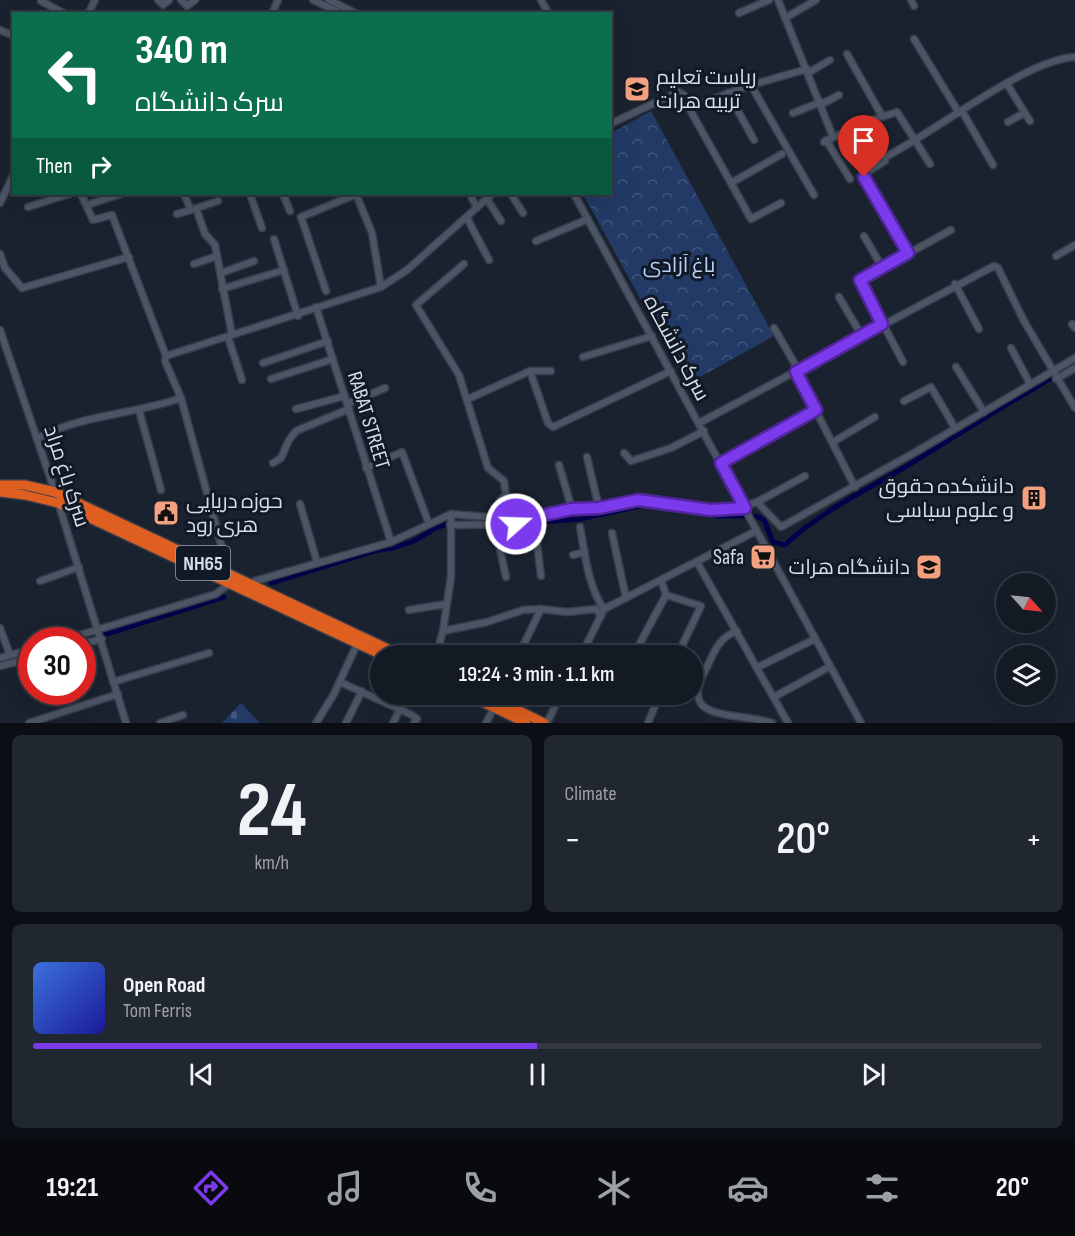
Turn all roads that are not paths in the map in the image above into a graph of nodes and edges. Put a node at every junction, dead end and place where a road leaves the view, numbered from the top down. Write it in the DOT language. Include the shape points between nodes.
graph roads {
  1 [pos="158,0"];
  2 [pos="169,0"];
  3 [pos="181,0"];
  4 [pos="195,0"];
  5 [pos="313,0"];
  6 [pos="329,0"];
  7 [pos="769,0"];
  8 [pos="778,0"];
  9 [pos="816,0"];
  10 [pos="41,1"];
  11 [pos="61,12"];
  12 [pos="338,12"];
  13 [pos="353,12"];
  14 [pos="739,13"];
  15 [pos="785,18"];
  16 [pos="914,39"];
  17 [pos="847,54"];
  18 [pos="1075,57"];
  19 [pos="830,60"];
  20 [pos="807,71"];
  21 [pos="1007,84"];
  22 [pos="751,85"];
  23 [pos="729,93"];
  24 [pos="839,95"];
  25 [pos="821,103"];
  26 [pos="689,108"];
  27 [pos="960,112"];
  28 [pos="793,113"];
  29 [pos="1024,113"];
  30 [pos="882,116"];
  31 [pos="1030,121"];
  32 [pos="1008,122"];
  33 [pos="612,123"];
  34 [pos="754,140"];
  35 [pos="828,140"];
  36 [pos="917,142"];
  37 [pos="782,154"];
  38 [pos="930,164"];
  39 [pos="993,165"];
  40 [pos="12,178"];
  41 [pos="850,179"];
  42 [pos="0,183"];
  43 [pos="731,183"];
  44 [pos="7,187"];
  45 [pos="66,195"];
  46 [pos="82,195"];
  47 [pos="118,195"];
  48 [pos="185,195"];
  49 [pos="250,195"];
  50 [pos="283,195"];
  51 [pos="355,195"];
  52 [pos="357,195"];
  53 [pos="470,195"];
  54 [pos="512,195"];
  55 [pos="575,195"];
  56 [pos="814,195"];
  57 [pos="489,196"];
  58 [pos="218,201"];
  59 [pos="0,203"];
  60 [pos="781,203"];
  61 [pos="87,205"];
  62 [pos="27,207"];
  63 [pos="477,208"];
  64 [pos="193,209"];
  65 [pos="290,211"];
  66 [pos="523,213"];
  67 [pos="177,214"];
  68 [pos="467,218"];
  69 [pos="588,219"];
  70 [pos="501,221"];
  71 [pos="262,228"];
  72 [pos="951,230"];
  73 [pos="864,236"];
  74 [pos="274,239"];
  75 [pos="536,242"];
  76 [pos="1075,245"];
  77 [pos="908,253"];
  78 [pos="0,254"];
  79 [pos="217,256"];
  80 [pos="1056,256"];
  81 [pos="129,257"];
  82 [pos="489,260"];
  83 [pos="254,261"];
  84 [pos="194,264"];
  85 [pos="464,264"];
  86 [pos="882,267"];
  87 [pos="284,270"];
  88 [pos="221,273"];
  89 [pos="955,284"];
  90 [pos="381,287"];
  91 [pos="222,290"];
  92 [pos="326,291"];
  93 [pos="839,297"];
  94 [pos="316,307"];
  95 [pos="298,316"];
  96 [pos="882,324"];
  97 [pos="774,328"];
  98 [pos="980,329"];
  99 [pos="0,330"];
  100 [pos="230,336"];
  101 [pos="652,336"];
  102 [pos="862,336"];
  103 [pos="328,341"];
  104 [pos="1011,348"];
  105 [pos="166,356"];
  106 [pos="583,357"];
  107 [pos="1075,358"];
  108 [pos="333,359"];
  109 [pos="903,362"];
  110 [pos="263,363"];
  111 [pos="956,367"];
  112 [pos="1075,368"];
  113 [pos="530,371"];
  114 [pos="551,371"];
  115 [pos="671,371"];
  116 [pos="798,372"];
  117 [pos="1054,374"];
  118 [pos="270,379"];
  119 [pos="242,381"];
  120 [pos="1029,382"];
  121 [pos="385,388"];
  122 [pos="345,396"];
  123 [pos="181,398"];
  124 [pos="468,399"];
  125 [pos="904,401"];
  126 [pos="348,406"];
  127 [pos="1075,408"];
  128 [pos="296,409"];
  129 [pos="139,410"];
  130 [pos="816,410"];
  131 [pos="984,412"];
  132 [pos="875,417"];
  133 [pos="699,423"];
  134 [pos="955,428"];
  135 [pos="704,431"];
  136 [pos="37,439"];
  137 [pos="833,442"];
  138 [pos="624,453"];
  139 [pos="587,457"];
  140 [pos="273,463"];
  141 [pos="721,463"];
  142 [pos="559,465"];
  143 [pos="366,468"];
  144 [pos="805,476"];
  145 [pos="0,485"];
  146 [pos="855,487"];
  147 [pos="161,490"];
  148 [pos="0,492"];
  149 [pos="55,492"];
  150 [pos="757,502"];
  151 [pos="58,503"];
  152 [pos="300,504"];
  153 [pos="599,508"];
  154 [pos="572,509"];
  155 [pos="747,513"];
  156 [pos="451,514"];
  157 [pos="534,520"];
  158 [pos="500,521"];
  159 [pos="429,525"];
  160 [pos="450,525"];
  161 [pos="580,528"];
  162 [pos="756,531"];
  163 [pos="612,533"];
  164 [pos="391,542"];
  165 [pos="585,552"];
  166 [pos="573,555"];
  167 [pos="317,562"];
  168 [pos="697,562"];
  169 [pos="79,567"];
  170 [pos="541,576"];
  171 [pos="506,577"];
  172 [pos="228,579"];
  173 [pos="661,580"];
  174 [pos="40,581"];
  175 [pos="250,586"];
  176 [pos="666,594"];
  177 [pos="626,598"];
  178 [pos="446,604"];
  179 [pos="541,609"];
  180 [pos="409,610"];
  181 [pos="603,612"];
  182 [pos="0,628"];
  183 [pos="443,631"];
  184 [pos="737,631"];
  185 [pos="100,634"];
  186 [pos="96,635"];
  187 [pos="96,636"];
  188 [pos="815,639"];
  189 [pos="360,640"];
  190 [pos="373,645"];
  191 [pos="439,645"];
  192 [pos="523,645"];
  193 [pos="586,645"];
  194 [pos="639,645"];
  195 [pos="682,645"];
  196 [pos="370,647"];
  197 [pos="18,653"];
  198 [pos="209,653"];
  199 [pos="10,655"];
  200 [pos="0,658"];
  201 [pos="18,662"];
  202 [pos="0,666"];
  203 [pos="758,667"];
  204 [pos="830,667"];
  205 [pos="113,682"];
  206 [pos="340,682"];
  207 [pos="362,691"];
  208 [pos="118,694"];
  209 [pos="774,697"];
  210 [pos="494,705"];
  211 [pos="501,705"];
  212 [pos="505,705"];
  213 [pos="555,705"];
  214 [pos="655,705"];
  215 [pos="400,709"];
  216 [pos="183,715"];
  217 [pos="29,723"];
  218 [pos="126,723"];
  219 [pos="160,723"];
  220 [pos="316,723"];
  221 [pos="346,723"];
  222 [pos="393,723"];
  223 [pos="414,723"];
  224 [pos="486,723"];
  225 [pos="526,723"];
  226 [pos="545,723"];
  227 [pos="648,723"];
  228 [pos="772,723"];
  229 [pos="788,723"];
  230 [pos="861,723"];
  1 -- 2 [label="street" via="163,5"];
  3 -- 4 [label="street" via="187,6"];
  5 -- 12 [label="street"];
  6 -- 13 [label="street"];
  7 -- 14 [label="street"];
  8 -- 15 [label="street"];
  9 -- 15 [label="street"];
  10 -- 11 [label="street"];
  15 -- 20 [label="street"];
  16 -- 27 [label="street"];
  17 -- 30 [label="street"];
  18 -- 21 [label="street" via="1050,62"];
  19 -- 20 [label="street"];
  20 -- 22 [label="street"];
  20 -- 25 [label="street"];
  21 -- 27 [label="street"];
  21 -- 29 [label="street"];
  22 -- 23 [label="street"];
  22 -- 56 [label="street"];
  23 -- 26 [label="street"];
  23 -- 34 [label="street"];
  24 -- 25 [label="street"];
  25 -- 28 [label="street"];
  25 -- 35 [label="street"];
  26 -- 33 [label="street" via="684,94 678,92"];
  26 -- 43 [label="street"];
  27 -- 36 [label="street"];
  27 -- 39 [label="street"];
  29 -- 31 [label="street"];
  29 -- 32 [label="street"];
  30 -- 35 [label="street"];
  30 -- 36 [label="street" via="897,112"];
  35 -- 41 [label="street"];
  36 -- 38 [label="street"];
  36 -- 77 [label="street" via="885,157 864,177"];
  37 -- 43 [label="street"];
  40 -- 44 [label="street"];
  42 -- 44 [label="street"];
  43 -- 60 [label="street" via="751,219"];
  44 -- 59 [label="street"];
  45 -- 62 [label="street"];
  46 -- 61 [label="street"];
  47 -- 61 [label="street"];
  48 -- 64 [label="street"];
  49 -- 71 [label="street"];
  50 -- 65 [label="street"];
  51 -- 92 [label="street" via="301,217"];
  52 -- 90 [label="street" via="372,233"];
  53 -- 63 [label="street"];
  54 -- 66 [label="street"];
  55 -- 69 [label="street, سرک دانشگاه"];
  57 -- 63 [label="street"];
  57 -- 70 [label="street"];
  58 -- 64 [label="street"];
  61 -- 81 [label="street" via="93,219 112,215"];
  63 -- 68 [label="street"];
  64 -- 67 [label="street"];
  64 -- 79 [label="street" via="215,245"];
  68 -- 82 [label="street"];
  68 -- 90 [label="street" via="407,270"];
  69 -- 75 [label="street"];
  69 -- 101 [label="street, سرک دانشگاه"];
  72 -- 77 [label="street"];
  73 -- 86 [label="street"];
  74 -- 87 [label="street"];
  76 -- 80 [label="street"];
  77 -- 86 [label="street"];
  78 -- 81 [label="street" via="4,268 22,288"];
  79 -- 84 [label="street"];
  79 -- 88 [label="street"];
  81 -- 105 [label="street"];
  83 -- 88 [label="street"];
  85 -- 124 [label="street" via="416,305 447,354"];
  86 -- 96 [label="street" via="860,280"];
  87 -- 91 [label="street"];
  87 -- 95 [label="street"];
  88 -- 91 [label="street"];
  89 -- 96 [label="street"];
  89 -- 98 [label="street"];
  89 -- 117 [label="street" via="988,267 998,268"];
  90 -- 94 [label="street"];
  91 -- 100 [label="street"];
  93 -- 102 [label="street"];
  94 -- 95 [label="street"];
  94 -- 103 [label="street, RABAT STREET"];
  95 -- 100 [label="street"];
  96 -- 102 [label="street"];
  96 -- 109 [label="street"];
  97 -- 116 [label="street"];
  99 -- 136 [label="street, سرک باغ مراد"];
  100 -- 105 [label="street"];
  100 -- 119 [label="street"];
  101 -- 106 [label="street"];
  101 -- 115 [label="street, سرک دانشگاه"];
  102 -- 116 [label="street"];
  103 -- 108 [label="street, RABAT STREET"];
  103 -- 110 [label="street"];
  104 -- 120 [label="street"];
  105 -- 123 [label="street"];
  107 -- 117 [label="street"];
  108 -- 118 [label="street"];
  108 -- 122 [label="street, RABAT STREET"];
  111 -- 131 [label="street"];
  112 -- 117 [label="street"];
  113 -- 114 [label="street"];
  113 -- 115 [label="street" via="548,423 553,427"];
  113 -- 124 [label="street"];
  115 -- 133 [label="street, سرک دانشگاه"];
  116 -- 130 [label="street"];
  116 -- 133 [label="street"];
  117 -- 120 [label="street"];
  117 -- 127 [label="street"];
  120 -- 131 [label="street"];
  121 -- 126 [label="street"];
  122 -- 126 [label="street, RABAT STREET"];
  122 -- 128 [label="street"];
  123 -- 129 [label="street"];
  123 -- 172 [label="street"];
  124 -- 158 [label="street" via="488,468 504,481 506,495 500,500"];
  125 -- 134 [label="street" via="931,387"];
  126 -- 140 [label="street" via="296,431 281,458"];
  126 -- 143 [label="street, RABAT STREET"];
  129 -- 136 [label="street"];
  129 -- 147 [label="street"];
  130 -- 137 [label="street"];
  130 -- 141 [label="street"];
  131 -- 134 [label="street"];
  132 -- 137 [label="street"];
  133 -- 135 [label="street, سرک دانشگاه"];
  134 -- 146 [label="street"];
  135 -- 138 [label="street" via="631,461"];
  135 -- 141 [label="street, سرک دانشگاه"];
  136 -- 149 [label="street, سرک باغ مراد"];
  137 -- 146 [label="street"];
  139 -- 153 [label="street"];
  141 -- 155 [label="street, سرک دانشگاه"];
  142 -- 154 [label="street"];
  143 -- 159 [label="street" via="402,452"];
  143 -- 164 [label="street, RABAT STREET"];
  144 -- 150 [label="street"];
  145 -- 149 [label="highway, NH65" via="25,485"];
  146 -- 150 [label="street" via="781,527"];
  148 -- 151 [label="highway, NH65"];
  149 -- 151 [label="street, سرک باغ مراد"];
  149 -- 172 [label="highway, NH65"];
  150 -- 155 [label="street"];
  151 -- 169 [label="street, سرک باغ مراد"];
  151 -- 172 [label="highway, NH65"];
  152 -- 167 [label="street"];
  153 -- 154 [label="street"];
  153 -- 155 [label="street" via="638,500"];
  154 -- 157 [label="street"];
  155 -- 162 [label="street, سرک دانشگاه"];
  156 -- 158 [label="street"];
  156 -- 159 [label="street"];
  156 -- 160 [label="street"];
  157 -- 158 [label="street"];
  157 -- 170 [label="street"];
  158 -- 160 [label="street"];
  158 -- 171 [label="street" via="499,544"];
  159 -- 164 [label="street"];
  160 -- 178 [label="street" via="451,576"];
  161 -- 165 [label="street"];
  162 -- 168 [label="street"];
  162 -- 188 [label="street, سرک دانشگاه"];
  163 -- 177 [label="street"];
  164 -- 167 [label="street"];
  165 -- 166 [label="street"];
  165 -- 181 [label="street"];
  167 -- 175 [label="street" via="255,581"];
  168 -- 173 [label="street"];
  168 -- 184 [label="street"];
  169 -- 174 [label="street"];
  169 -- 185 [label="street, سرک باغ مراد"];
  172 -- 175 [label="highway, NH65"];
  172 -- 185 [label="street" via="216,594"];
  172 -- 189 [label="highway, NH65"];
  173 -- 176 [label="street"];
  173 -- 177 [label="street"];
  175 -- 189 [label="highway, NH65"];
  176 -- 194 [label="street"];
  176 -- 195 [label="street" via="702,606"];
  177 -- 181 [label="street"];
  178 -- 180 [label="street"];
  178 -- 183 [label="street"];
  179 -- 181 [label="street"];
  179 -- 183 [label="street"];
  179 -- 192 [label="street"];
  181 -- 193 [label="street"];
  182 -- 199 [label="street"];
  183 -- 191 [label="street"];
  184 -- 203 [label="street"];
  184 -- 228 [label="street" via="729,633 717,646 701,679 698,705 707,713"];
  185 -- 186 [label="street"];
  185 -- 187 [label="street"];
  185 -- 205 [label="street, سرک باغ مراد"];
  188 -- 203 [label="street"];
  188 -- 204 [label="street, سرک دانشگاه"];
  189 -- 190 [label="highway, NH65"];
  189 -- 196 [label="highway, NH65"];
  189 -- 206 [label="street"];
  197 -- 199 [label="street"];
  198 -- 205 [label="street"];
  199 -- 200 [label="street"];
  201 -- 202 [label="street"];
  203 -- 209 [label="street"];
  204 -- 209 [label="street"];
  204 -- 230 [label="street, سرک دانشگاه"];
  205 -- 208 [label="street, سرک باغ مراد"];
  206 -- 207 [label="street"];
  206 -- 220 [label="street"];
  207 -- 215 [label="street"];
  207 -- 221 [label="street"];
  208 -- 217 [label="street"];
  208 -- 218 [label="street, سرک باغ مراد"];
  209 -- 229 [label="street"];
  210 -- 224 [label="street"];
  211 -- 225 [label="highway"];
  212 -- 226 [label="highway"];
  213 -- 226 [label="street"];
  214 -- 227 [label="street"];
  215 -- 222 [label="street"];
  215 -- 223 [label="street" via="417,719"];
  216 -- 219 [label="street"];
}
